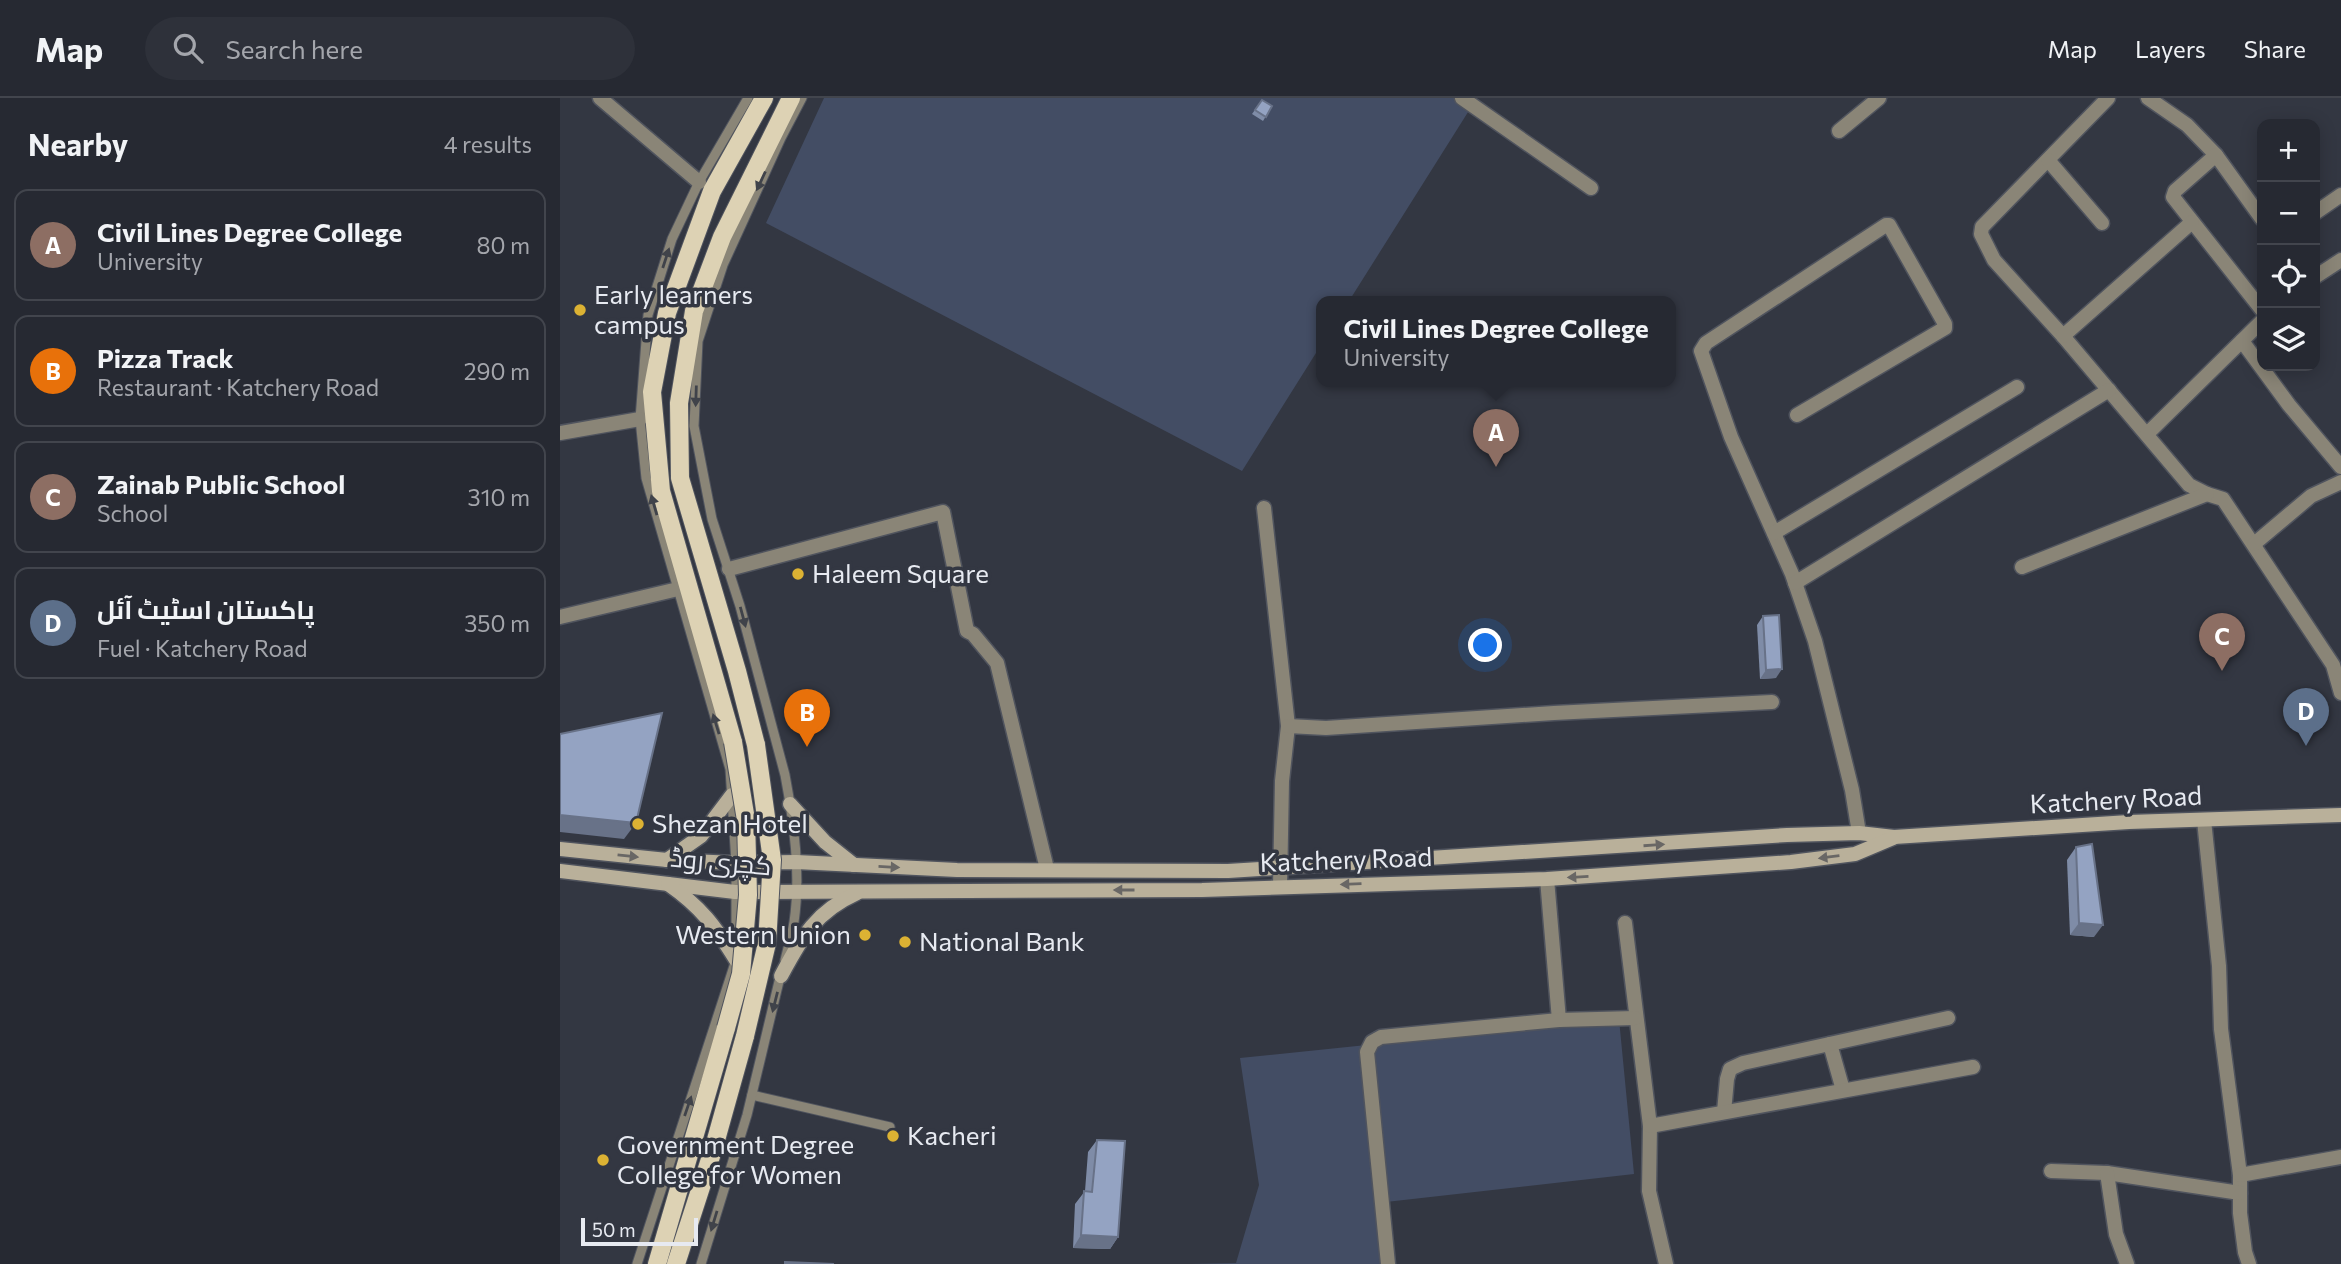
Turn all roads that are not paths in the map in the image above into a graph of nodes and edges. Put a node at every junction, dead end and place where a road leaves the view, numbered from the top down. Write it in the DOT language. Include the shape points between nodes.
graph roads {
  1 [pos="600,98"];
  2 [pos="748,98"];
  3 [pos="764,98"];
  4 [pos="791,98"];
  5 [pos="802,98"];
  6 [pos="1879,98"];
  7 [pos="2108,98"];
  8 [pos="2148,98"];
  9 [pos="1468,100"];
  10 [pos="1839,131"];
  11 [pos="2216,155"];
  12 [pos="2048,160"];
  13 [pos="699,183"];
  14 [pos="1591,188"];
  15 [pos="2341,195"];
  16 [pos="2320,210"];
  17 [pos="2257,212"];
  18 [pos="2192,222"];
  19 [pos="2102,223"];
  20 [pos="2341,260"];
  21 [pos="2320,273"];
  22 [pos="2260,308"];
  23 [pos="2257,326"];
  24 [pos="2063,336"];
  25 [pos="2242,341"];
  26 [pos="2017,387"];
  27 [pos="2109,390"];
  28 [pos="1797,415"];
  29 [pos="640,419"];
  30 [pos="560,433"];
  31 [pos="2147,434"];
  32 [pos="2341,467"];
  33 [pos="2341,482"];
  34 [pos="2207,494"];
  35 [pos="1264,508"];
  36 [pos="1774,533"];
  37 [pos="2254,544"];
  38 [pos="2022,567"];
  39 [pos="729,569"];
  40 [pos="1795,583"];
  41 [pos="678,589"];
  42 [pos="560,617"];
  43 [pos="2341,693"];
  44 [pos="1772,702"];
  45 [pos="1288,726"];
  46 [pos="732,795"];
  47 [pos="790,804"];
  48 [pos="2341,815"];
  49 [pos="2204,820"];
  50 [pos="1858,833"];
  51 [pos="1787,835"];
  52 [pos="1894,837"];
  53 [pos="1615,848"];
  54 [pos="560,849"];
  55 [pos="1460,858"];
  56 [pos="667,860"];
  57 [pos="796,862"];
  58 [pos="1791,862"];
  59 [pos="736,863"];
  60 [pos="854,865"];
  61 [pos="1047,869"];
  62 [pos="1279,869"];
  63 [pos="560,871"];
  64 [pos="1200,871"];
  65 [pos="1617,875"];
  66 [pos="1547,879"];
  67 [pos="1462,880"];
  68 [pos="665,882"];
  69 [pos="1280,887"];
  70 [pos="865,889"];
  71 [pos="1202,890"];
  72 [pos="735,891"];
  73 [pos="795,892"];
  74 [pos="1625,923"];
  75 [pos="736,960"];
  76 [pos="781,976"];
  77 [pos="1635,1018"];
  78 [pos="1948,1018"];
  79 [pos="1559,1020"];
  80 [pos="1830,1044"];
  81 [pos="1973,1067"];
  82 [pos="1843,1090"];
  83 [pos="752,1095"];
  84 [pos="1724,1112"];
  85 [pos="1650,1126"];
  86 [pos="890,1127"];
  87 [pos="2341,1157"];
  88 [pos="2051,1171"];
  89 [pos="2107,1173"];
  90 [pos="2241,1175"];
  91 [pos="2240,1193"];
  92 [pos="637,1264"];
  93 [pos="657,1264"];
  94 [pos="676,1264"];
  95 [pos="701,1264"];
  96 [pos="1388,1264"];
  97 [pos="1666,1264"];
  98 [pos="2127,1264"];
  99 [pos="2249,1264"];
  1 -- 13 [label="street"];
  2 -- 13 [label="lane"];
  3 -- 93 [label="main road, bridge" via="712,191 667,313 652,392 661,491 733,742 748,855 741,974"];
  4 -- 94 [label="main road, bridge" via="722,237 694,310 679,403 680,478 756,745 772,860 767,943 745,1036"];
  5 -- 39 [label="lane, one-way" via="723,265 698,341 694,426 712,519"];
  6 -- 10 [label="street"];
  7 -- 12 [label="street"];
  8 -- 11 [label="street" via="2187,125"];
  9 -- 14 [label="street"];
  11 -- 17 [label="street"];
  11 -- 18 [label="street" via="2175,191 2176,203"];
  12 -- 19 [label="street"];
  12 -- 24 [label="street" via="1980,230 1994,260"];
  29 -- 13 [label="lane, one-way" via="648,316 672,239"];
  15 -- 16 [label="street"];
  18 -- 22 [label="street"];
  18 -- 24 [label="street"];
  20 -- 21 [label="street"];
  23 -- 25 [label="street"];
  24 -- 27 [label="street"];
  25 -- 31 [label="street"];
  25 -- 32 [label="street"];
  26 -- 36 [label="street"];
  27 -- 31 [label="street"];
  27 -- 40 [label="street"];
  28 -- 36 [label="street" via="1945,328 1889,225 1702,346 1731,437"];
  29 -- 30 [label="street"];
  41 -- 29 [label="lane, one-way" via="646,478"];
  31 -- 34 [label="street" via="2189,485"];
  33 -- 37 [label="street" via="2311,496"];
  34 -- 37 [label="street" via="2223,499"];
  34 -- 38 [label="street"];
  35 -- 45 [label="street"];
  36 -- 40 [label="street"];
  37 -- 43 [label="street" via="2333,665"];
  39 -- 47 [label="lane, one-way"];
  39 -- 61 [label="street" via="943,512 967,631 998,663"];
  40 -- 50 [label="street" via="1815,641 1852,790"];
  41 -- 42 [label="street"];
  46 -- 41 [label="lane, one-way" via="730,769"];
  44 -- 45 [label="street" via="1326,728"];
  45 -- 62 [label="street"];
  46 -- 56 [label="main road" via="701,836"];
  46 -- 59 [label="lane"];
  47 -- 57 [label="lane"];
  47 -- 60 [label="main road"];
  48 -- 49 [label="main road, Katchery Road"];
  49 -- 52 [label="main road, Katchery Road"];
  49 -- 90 [label="street" via="2220,966 2221,1029"];
  50 -- 51 [label="main road, Katchery Road"];
  50 -- 52 [label="main road, Katchery Road"];
  53 -- 51 [label="main road, Katchery Road, one-way"];
  51 -- 58 [label="main road"];
  52 -- 58 [label="main road, Katchery Road, one-way" via="1855,854"];
  53 -- 55 [label="main road, Katchery Road"];
  53 -- 65 [label="main road"];
  54 -- 56 [label="main road, کچری روڈ, one-way"];
  55 -- 62 [label="main road, Katchery Road"];
  55 -- 67 [label="main road"];
  56 -- 59 [label="main road, کچری روڈ"];
  57 -- 59 [label="main road, کچری روڈ"];
  57 -- 60 [label="main road, Katchery Road"];
  57 -- 73 [label="lane"];
  58 -- 65 [label="main road, Katchery Road"];
  59 -- 72 [label="lane"];
  60 -- 61 [label="main road, Katchery Road, one-way"];
  61 -- 64 [label="main road, Katchery Road"];
  62 -- 64 [label="main road, Katchery Road"];
  62 -- 69 [label="street"];
  63 -- 68 [label="main road, کچری روڈ"];
  64 -- 71 [label="main road"];
  65 -- 66 [label="main road, Katchery Road, one-way"];
  66 -- 67 [label="main road, Katchery Road"];
  66 -- 79 [label="street"];
  67 -- 69 [label="main road, Katchery Road, one-way"];
  68 -- 72 [label="main road, کچری روڈ"];
  68 -- 75 [label="main road" via="692,900"];
  69 -- 71 [label="main road, Katchery Road"];
  71 -- 70 [label="main road, Katchery Road, one-way"];
  70 -- 73 [label="main road, Katchery Road"];
  70 -- 76 [label="main road" via="819,917 804,933"];
  72 -- 73 [label="main road, کچری روڈ"];
  72 -- 75 [label="lane"];
  73 -- 76 [label="lane" via="794,922"];
  74 -- 77 [label="street"];
  92 -- 75 [label="lane, one-way"];
  76 -- 83 [label="lane, one-way"];
  77 -- 79 [label="street"];
  77 -- 85 [label="street"];
  78 -- 80 [label="street"];
  79 -- 96 [label="street" via="1381,1037 1372,1042 1367,1052"];
  80 -- 82 [label="street"];
  80 -- 84 [label="street" via="1730,1069"];
  81 -- 82 [label="street"];
  82 -- 84 [label="street"];
  83 -- 86 [label="lane"];
  83 -- 95 [label="lane, one-way"];
  84 -- 85 [label="street"];
  85 -- 97 [label="street" via="1648,1191"];
  87 -- 90 [label="street"];
  88 -- 89 [label="street"];
  89 -- 91 [label="street"];
  89 -- 98 [label="street" via="2116,1234"];
  90 -- 91 [label="street"];
  91 -- 99 [label="street"];
}
